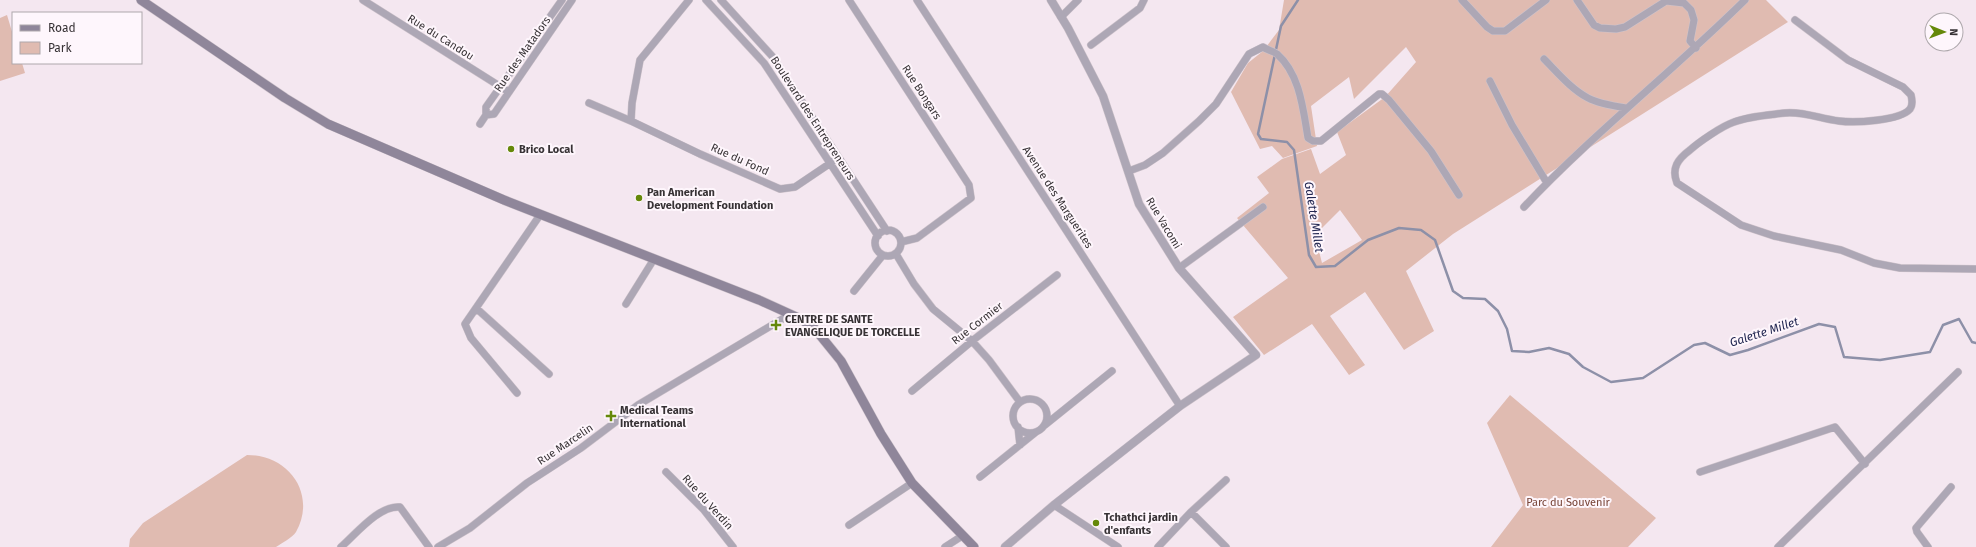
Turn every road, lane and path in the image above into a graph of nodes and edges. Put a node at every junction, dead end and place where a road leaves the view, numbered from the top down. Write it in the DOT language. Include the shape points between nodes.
graph roads {
  1 [pos="141,0"];
  2 [pos="363,0"];
  3 [pos="562,0"];
  4 [pos="572,0"];
  5 [pos="689,0"];
  6 [pos="706,0"];
  7 [pos="721,0"];
  8 [pos="849,0"];
  9 [pos="917,0"];
  10 [pos="1051,0"];
  11 [pos="1078,0"];
  12 [pos="1144,0"];
  13 [pos="1462,0"];
  14 [pos="1546,0"];
  15 [pos="1577,0"];
  16 [pos="1745,0"];
  17 [pos="1061,17"];
  18 [pos="1795,20"];
  19 [pos="1091,45"];
  20 [pos="1696,48"];
  21 [pos="1544,58"];
  22 [pos="1490,81"];
  23 [pos="500,87"];
  24 [pos="508,92"];
  25 [pos="589,103"];
  26 [pos="1627,108"];
  27 [pos="486,115"];
  28 [pos="631,121"];
  29 [pos="480,124"];
  30 [pos="838,158"];
  31 [pos="829,164"];
  32 [pos="1129,171"];
  33 [pos="1547,183"];
  34 [pos="1459,195"];
  35 [pos="1263,207"];
  36 [pos="1524,208"];
  37 [pos="540,215"];
  38 [pos="887,231"];
  39 [pos="878,236"];
  40 [pos="901,242"];
  41 [pos="896,254"];
  42 [pos="883,255"];
  43 [pos="654,259"];
  44 [pos="1178,268"];
  45 [pos="1976,269"];
  46 [pos="1057,275"];
  47 [pos="854,291"];
  48 [pos="626,304"];
  49 [pos="476,308"];
  50 [pos="789,315"];
  51 [pos="972,341"];
  52 [pos="1112,371"];
  53 [pos="1958,372"];
  54 [pos="549,374"];
  55 [pos="912,391"];
  56 [pos="517,393"];
  57 [pos="1020,402"];
  58 [pos="1180,406"];
  59 [pos="1044,407"];
  60 [pos="1060,413"];
  61 [pos="1045,425"];
  62 [pos="1018,427"];
  63 [pos="1036,432"];
  64 [pos="1020,445"];
  65 [pos="1865,464"];
  66 [pos="666,472"];
  67 [pos="1700,472"];
  68 [pos="980,477"];
  69 [pos="1226,480"];
  70 [pos="912,483"];
  71 [pos="1951,487"];
  72 [pos="1054,505"];
  73 [pos="1191,512"];
  74 [pos="849,525"];
  75 [pos="962,536"];
  76 [pos="341,547"];
  77 [pos="429,547"];
  78 [pos="438,547"];
  79 [pos="733,547"];
  80 [pos="945,547"];
  81 [pos="974,547"];
  82 [pos="1005,547"];
  83 [pos="1118,547"];
  84 [pos="1158,547"];
  85 [pos="1226,547"];
  86 [pos="1778,547"];
  87 [pos="1928,547"];
  1 -- 37 [label="main road" via="285,98 328,124"];
  2 -- 23 [label="street, Rue du Candou"];
  3 -- 23 [label="street, Rue des Matadors"];
  4 -- 24 [label="street, Rue des Matadors"];
  5 -- 28 [label="street" via="640,60"];
  6 -- 31 [label="street, Boulevard des Entrepreneurs" via="764,63"];
  7 -- 30 [label="street, Boulevard des Entrepreneurs" via="772,56"];
  8 -- 40 [label="street, Rue Bongars" via="969,185 971,198 917,238"];
  9 -- 58 [label="street, Avenue des Marguerites"];
  10 -- 17 [label="street, Rue Vacomi"];
  11 -- 17 [label="street"];
  12 -- 19 [label="street" via="1140,8"];
  13 -- 14 [label="street" via="1487,28 1493,31 1505,31"];
  15 -- 20 [label="street" via="1594,25 1616,29 1625,27 1666,1 1684,3 1691,10 1694,20 1690,41"];
  16 -- 20 [label="street"];
  17 -- 32 [label="street, Rue Vacomi" via="1103,96"];
  18 -- 45 [label="street" via="1848,60 1903,87 1911,94 1910,109 1891,119 1841,121 1798,112 1734,122 1693,147 1681,158 1675,167 1677,183 1741,225 1774,236 1840,250 1874,263 1900,268"];
  20 -- 26 [label="street"];
  21 -- 26 [label="street" via="1576,90 1588,98 1602,104"];
  22 -- 33 [label="street" via="1512,125"];
  23 -- 24 [label="street, Rue du Candou"];
  23 -- 27 [label="street, Rue des Matadors" via="486,107"];
  24 -- 27 [label="street, Rue des Matadors" via="494,114"];
  25 -- 28 [label="street, Rue du Fond"];
  26 -- 33 [label="street"];
  27 -- 29 [label="street, Rue des Matadors"];
  28 -- 31 [label="street, Rue du Fond" via="780,189 795,187"];
  30 -- 31 [label="street, Rue du Fond"];
  30 -- 38 [label="street, Boulevard des Entrepreneurs"];
  31 -- 39 [label="street, Boulevard des Entrepreneurs"];
  32 -- 34 [label="street" via="1145,165 1163,153 1199,121 1216,104 1249,54 1263,47 1275,53 1287,64 1296,82 1308,138 1321,141 1378,94 1382,94 1431,152"];
  32 -- 44 [label="street, Rue Vacomi" via="1139,204"];
  33 -- 36 [label="street"];
  35 -- 44 [label="street"];
  37 -- 43 [label="main road"];
  37 -- 49 [label="street"];
  38 -- 39 [label="street"];
  38 -- 40 [label="street" via="897,234"];
  39 -- 42 [label="street" via="876,248"];
  40 -- 41 [label="street"];
  41 -- 42 [label="street"];
  41 -- 51 [label="street" via="932,309"];
  42 -- 47 [label="street"];
  43 -- 48 [label="street"];
  43 -- 50 [label="main road" via="759,300"];
  44 -- 58 [label="street, Rue Vacomi" via="1256,355"];
  46 -- 51 [label="street, Rue Cormier"];
  49 -- 54 [label="street"];
  49 -- 56 [label="street" via="465,324 471,338"];
  50 -- 70 [label="main road" via="801,319 815,329 830,345"];
  50 -- 78 [label="street, Rue Marcelin" via="638,405 581,448 527,483 470,528"];
  51 -- 55 [label="street, Rue Cormier"];
  51 -- 57 [label="street"];
  52 -- 60 [label="street"];
  53 -- 65 [label="street"];
  57 -- 59 [label="street" via="1034,399"];
  57 -- 62 [label="street" via="1013,414"];
  58 -- 72 [label="street"];
  59 -- 60 [label="street"];
  59 -- 61 [label="street"];
  60 -- 61 [label="street"];
  61 -- 63 [label="street"];
  62 -- 63 [label="street"];
  62 -- 64 [label="street"];
  63 -- 64 [label="street"];
  64 -- 68 [label="street"];
  65 -- 67 [label="street" via="1835,427"];
  65 -- 86 [label="street"];
  66 -- 79 [label="street, Rue du Verdin" via="704,510"];
  69 -- 73 [label="street"];
  70 -- 74 [label="street"];
  70 -- 75 [label="main road"];
  71 -- 87 [label="street" via="1916,528"];
  72 -- 82 [label="street"];
  72 -- 83 [label="street"];
  73 -- 84 [label="street"];
  73 -- 85 [label="street"];
  75 -- 80 [label="street"];
  75 -- 81 [label="main road"];
  76 -- 77 [label="street" via="383,510 394,506 400,507"];
}
